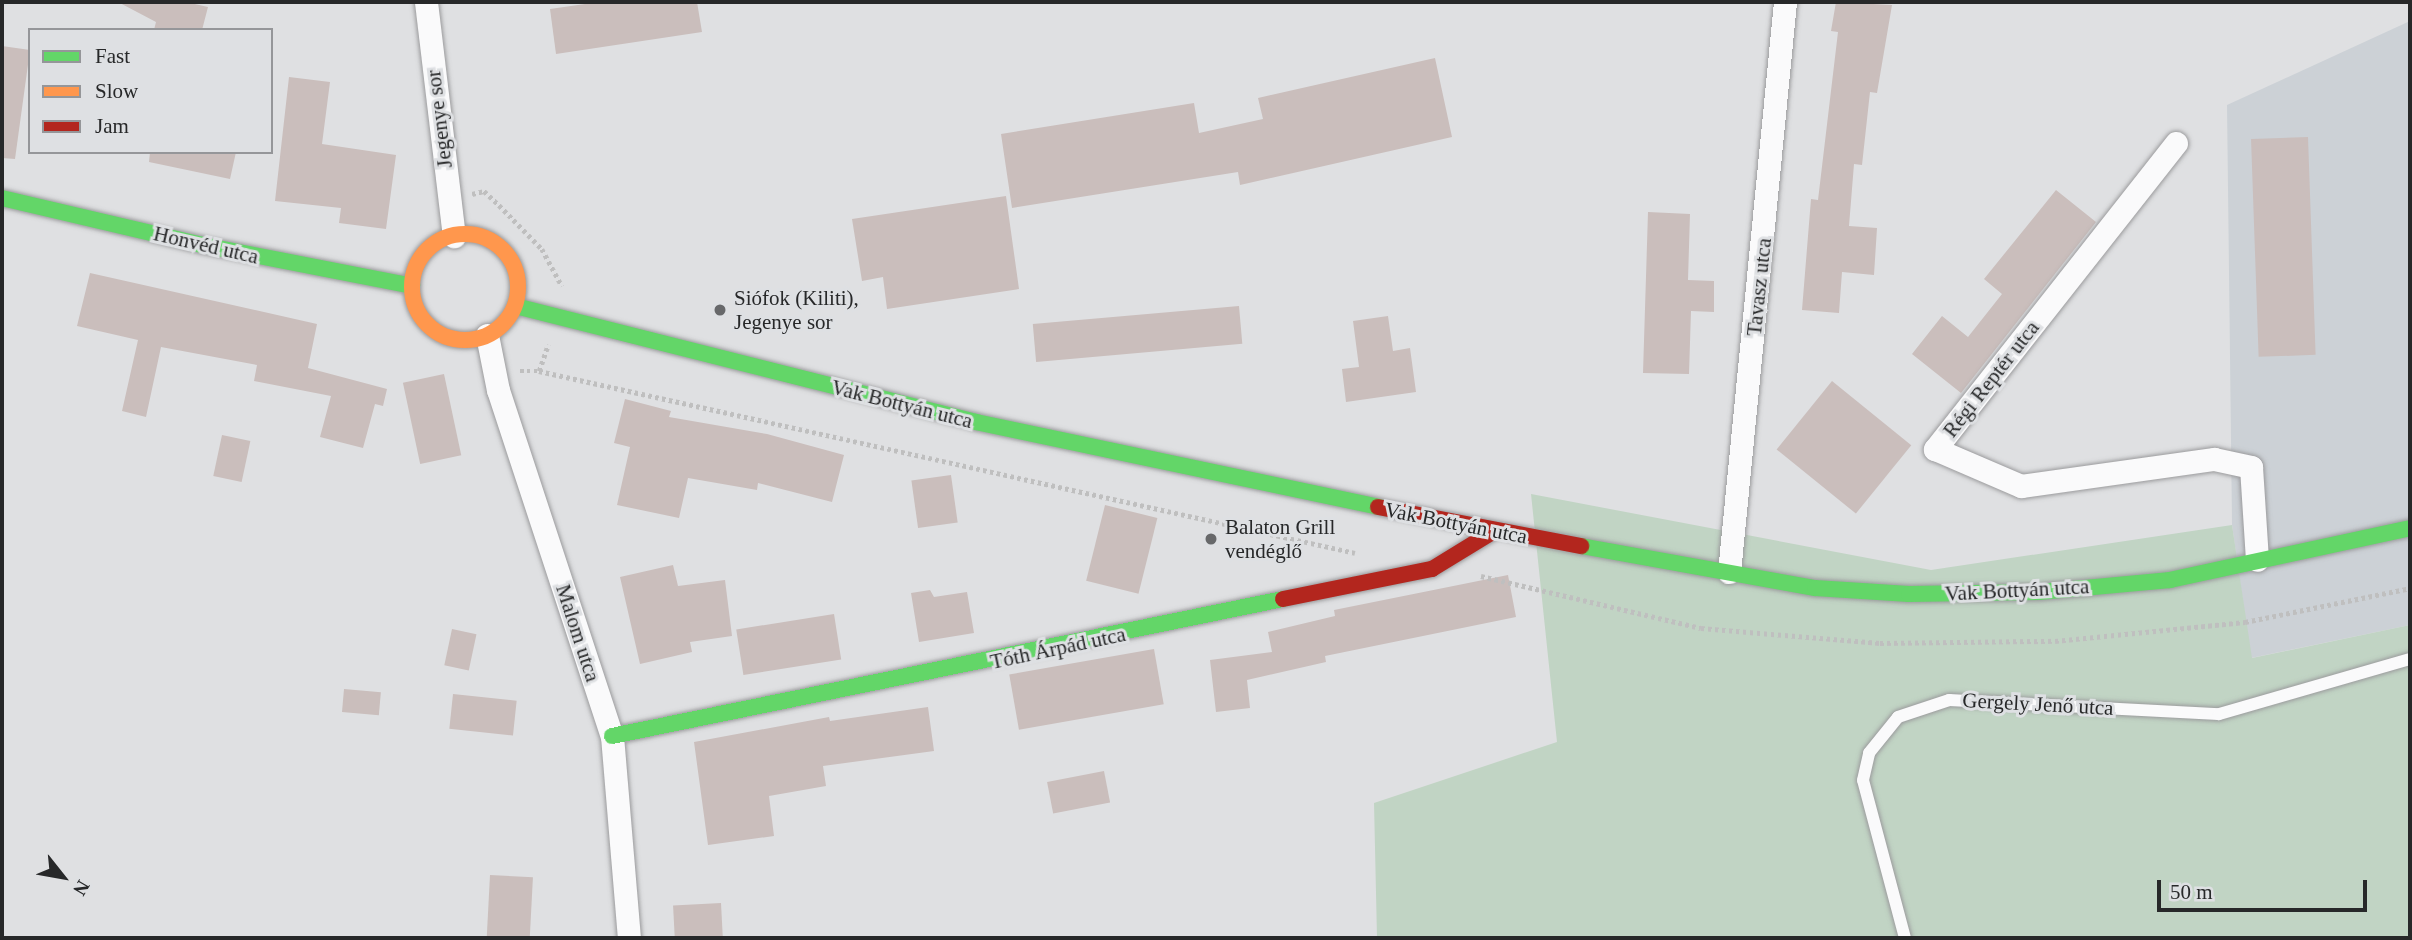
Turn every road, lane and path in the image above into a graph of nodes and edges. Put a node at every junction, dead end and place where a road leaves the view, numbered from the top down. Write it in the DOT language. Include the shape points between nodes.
graph roads {
  1 [pos="426,2"];
  2 [pos="1785,2"];
  3 [pos="2176,143"];
  4 [pos="2,198"];
  5 [pos="449,201"];
  6 [pos="454,236"];
  7 [pos="412,286"];
  8 [pos="515,306"];
  9 [pos="557,320"];
  10 [pos="488,335"];
  11 [pos="540,371"];
  12 [pos="2410,528"];
  13 [pos="1493,531"];
  14 [pos="2258,560"];
  15 [pos="1729,572"];
  16 [pos="2410,659"];
  17 [pos="612,736"];
  18 [pos="629,938"];
  19 [pos="1905,938"];
  1 -- 5 [label="street, Jegenye sor"];
  2 -- 15 [label="street, Tavasz utca"];
  3 -- 14 [label="street, Régi Reptér utca" via="1935,449 2021,486 2214,459 2251,467"];
  4 -- 7 [label="main road, Honvéd utca" via="216,248"];
  5 -- 6 [label="street, Jegenye sor"];
  5 -- 9 [label="path" via="484,191 542,248 563,281"];
  6 -- 7 [label="main road" via="425,253"];
  6 -- 8 [label="main road" via="486,238 511,259 518,290"];
  7 -- 10 [label="main road" via="417,308 430,327 458,340"];
  8 -- 9 [label="main road, Vak Bottyán utca"];
  8 -- 10 [label="main road" via="509,318"];
  9 -- 11 [label="path"];
  9 -- 13 [label="main road, Vak Bottyán utca" via="976,422"];
  10 -- 17 [label="street, Malom utca" via="498,390"];
  12 -- 14 [label="main road, Vak Bottyán utca"];
  13 -- 15 [label="main road, Vak Bottyán utca"];
  13 -- 17 [label="main road, Tóth Árpád utca" via="1432,569"];
  14 -- 15 [label="main road, Vak Bottyán utca" via="2170,580 2039,592 1909,594 1829,589"];
  16 -- 19 [label="lane, Gergely Jenő utca" via="2219,714 1949,700 1898,717 1870,753 1863,780"];
  17 -- 18 [label="street, Malom utca"];
}
